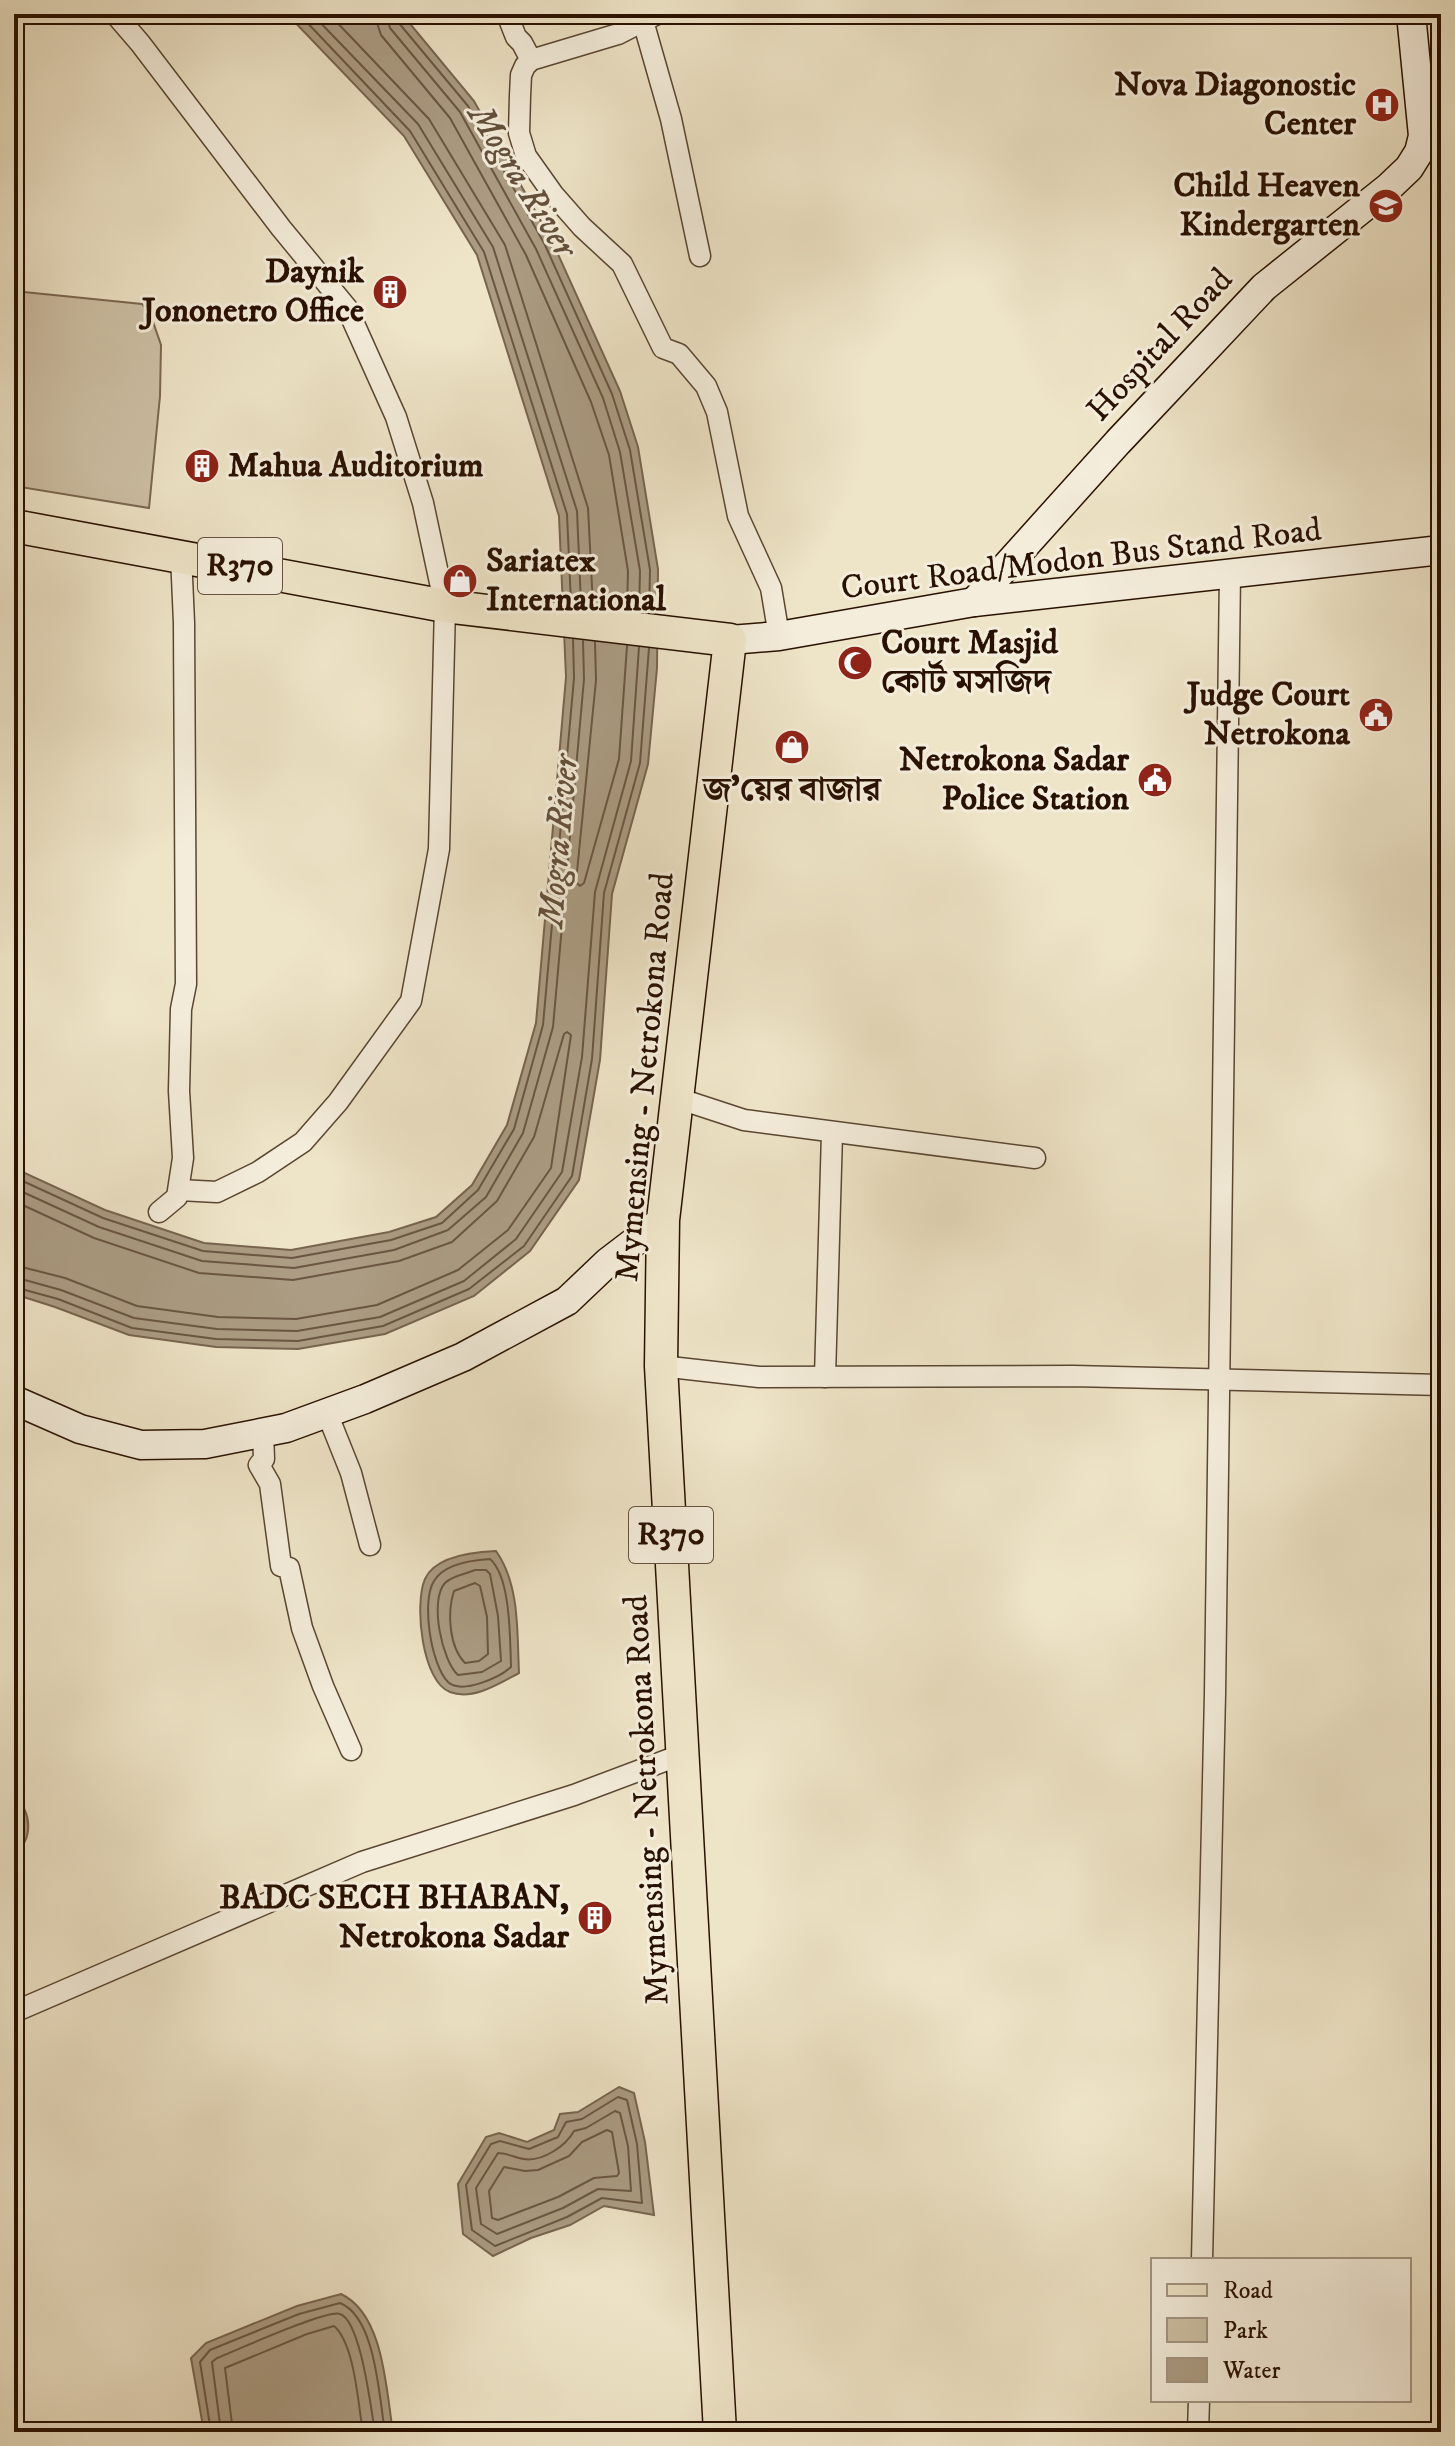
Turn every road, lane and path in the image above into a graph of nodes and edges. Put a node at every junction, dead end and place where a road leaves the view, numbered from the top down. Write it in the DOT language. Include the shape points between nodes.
graph roads {
  1 [pos="115,14"];
  2 [pos="507,14"];
  3 [pos="1411,14"];
  4 [pos="650,18"];
  5 [pos="531,60"];
  6 [pos="700,256"];
  7 [pos="14,526"];
  8 [pos="1441,550"];
  9 [pos="181,555"];
  10 [pos="1230,574"];
  11 [pos="974,602"];
  12 [pos="456,607"];
  13 [pos="779,636"];
  14 [pos="730,640"];
  15 [pos="677,1098"];
  16 [pos="832,1133"];
  17 [pos="1035,1158"];
  18 [pos="179,1190"];
  19 [pos="159,1212"];
  20 [pos="663,1220"];
  21 [pos="661,1366"];
  22 [pos="825,1377"];
  23 [pos="1220,1381"];
  24 [pos="1441,1385"];
  25 [pos="14,1400"];
  26 [pos="327,1413"];
  27 [pos="263,1433"];
  28 [pos="370,1545"];
  29 [pos="351,1750"];
  30 [pos="683,1754"];
  31 [pos="14,2012"];
  32 [pos="1202,2258"];
  33 [pos="1199,2402"];
  34 [pos="720,2432"];
  35 [pos="1198,2432"];
  1 -- 12 [label="street" via="347,308 396,417"];
  2 -- 5 [label="street"];
  3 -- 11 [label="street, Hospital Road" via="1423,136 1409,168 1264,287"];
  4 -- 5 [label="street" via="618,34"];
  4 -- 6 [label="street"];
  5 -- 13 [label="street" via="521,75 519,133 526,156 563,205 622,264 663,348 679,354 706,386 717,412 738,516 771,588"];
  7 -- 9 [label="main road, R370"];
  8 -- 10 [label="street, Court Road/Modon Bus Stand Road"];
  9 -- 12 [label="main road, R370"];
  9 -- 18 [label="street" via="186,984 181,1009"];
  10 -- 11 [label="street, Court Road/Modon Bus Stand Road"];
  10 -- 23 [label="street"];
  11 -- 13 [label="street, Court Road/Modon Bus Stand Road"];
  12 -- 14 [label="main road, R370"];
  12 -- 18 [label="street" via="439,849 411,1001 303,1142 217,1192"];
  13 -- 14 [label="street, Court Road/Modon Bus Stand Road"];
  14 -- 15 [label="main road, Mymensing - Netrokona Road / R370"];
  15 -- 16 [label="street" via="744,1120"];
  15 -- 20 [label="main road, Mymensing - Netrokona Road / R370"];
  16 -- 17 [label="street"];
  16 -- 22 [label="street"];
  18 -- 19 [label="street"];
  20 -- 21 [label="main road, Mymensing - Netrokona Road / R370"];
  20 -- 26 [label="street" via="567,1301 463,1357"];
  21 -- 22 [label="street" via="759,1377"];
  21 -- 30 [label="main road, Mymensing - Netrokona Road / R370"];
  22 -- 23 [label="street"];
  23 -- 24 [label="street"];
  23 -- 32 [label="street"];
  25 -- 27 [label="street" via="80,1429 141,1445 205,1444"];
  26 -- 27 [label="street"];
  26 -- 28 [label="street" via="351,1473"];
  27 -- 29 [label="street" via="264,1459 259,1465 270,1484 281,1566 289,1568 302,1628"];
  30 -- 31 [label="street" via="574,1795 362,1862"];
  30 -- 34 [label="main road, Mymensing - Netrokona Road / R370"];
  33 -- 35 [label="street"];
}
